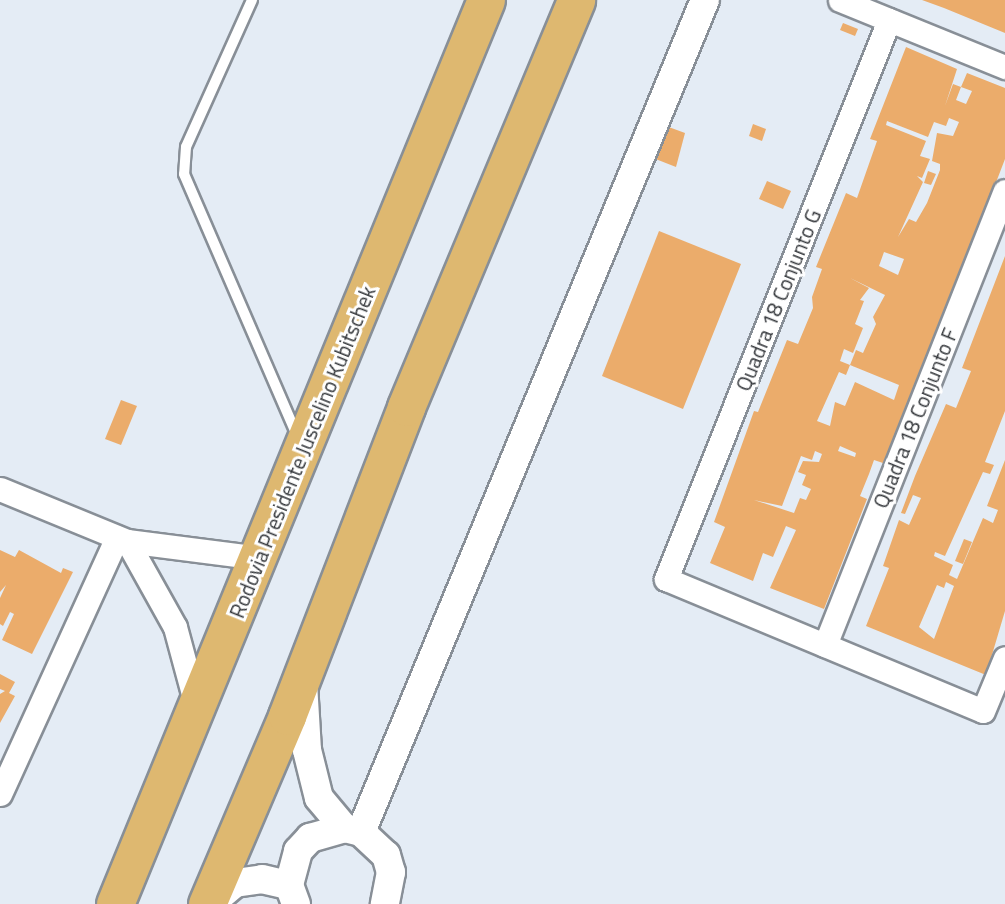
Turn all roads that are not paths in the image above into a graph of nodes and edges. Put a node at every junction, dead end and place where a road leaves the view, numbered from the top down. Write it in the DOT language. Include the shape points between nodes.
graph roads {
  1 [pos="252,0"];
  2 [pos="486,0"];
  3 [pos="576,0"];
  4 [pos="705,0"];
  5 [pos="840,0"];
  6 [pos="889,20"];
  7 [pos="1005,67"];
  8 [pos="1005,191"];
  9 [pos="303,450"];
  10 [pos="0,489"];
  11 [pos="122,539"];
  12 [pos="260,558"];
  13 [pos="825,645"];
  14 [pos="1005,658"];
  15 [pos="303,675"];
  16 [pos="197,706"];
  17 [pos="0,793"];
  18 [pos="352,830"];
  19 [pos="293,894"];
  20 [pos="116,904"];
  21 [pos="208,904"];
  22 [pos="385,904"];
  1 -- 9 [label="lane" via="186,147 184,174"];
  2 -- 9 [label="highway, Rodovia Presidente Juscelino Kubitschek"];
  3 -- 15 [label="highway" via="406,407"];
  4 -- 18 [label="street"];
  5 -- 6 [label="street"];
  6 -- 7 [label="street"];
  6 -- 13 [label="street, Quadra 18 Conjunto G" via="666,579"];
  8 -- 13 [label="street, Quadra 18 Conjunto F"];
  9 -- 12 [label="highway, Rodovia Presidente Juscelino Kubitschek"];
  10 -- 11 [label="street"];
  11 -- 12 [label="street"];
  11 -- 16 [label="street" via="174,627"];
  11 -- 17 [label="street"];
  12 -- 16 [label="highway, Rodovia Presidente Juscelino Kubitschek"];
  13 -- 14 [label="street" via="983,711"];
  15 -- 18 [label="street" via="307,750 319,798"];
  15 -- 21 [label="highway"];
  16 -- 20 [label="highway, Rodovia Presidente Juscelino Kubitschek"];
  18 -- 19 [label="street" via="310,838 294,859"];
  18 -- 22 [label="street" via="386,855 391,872"];
  19 -- 21 [label="street" via="262,879 236,883"];
}
